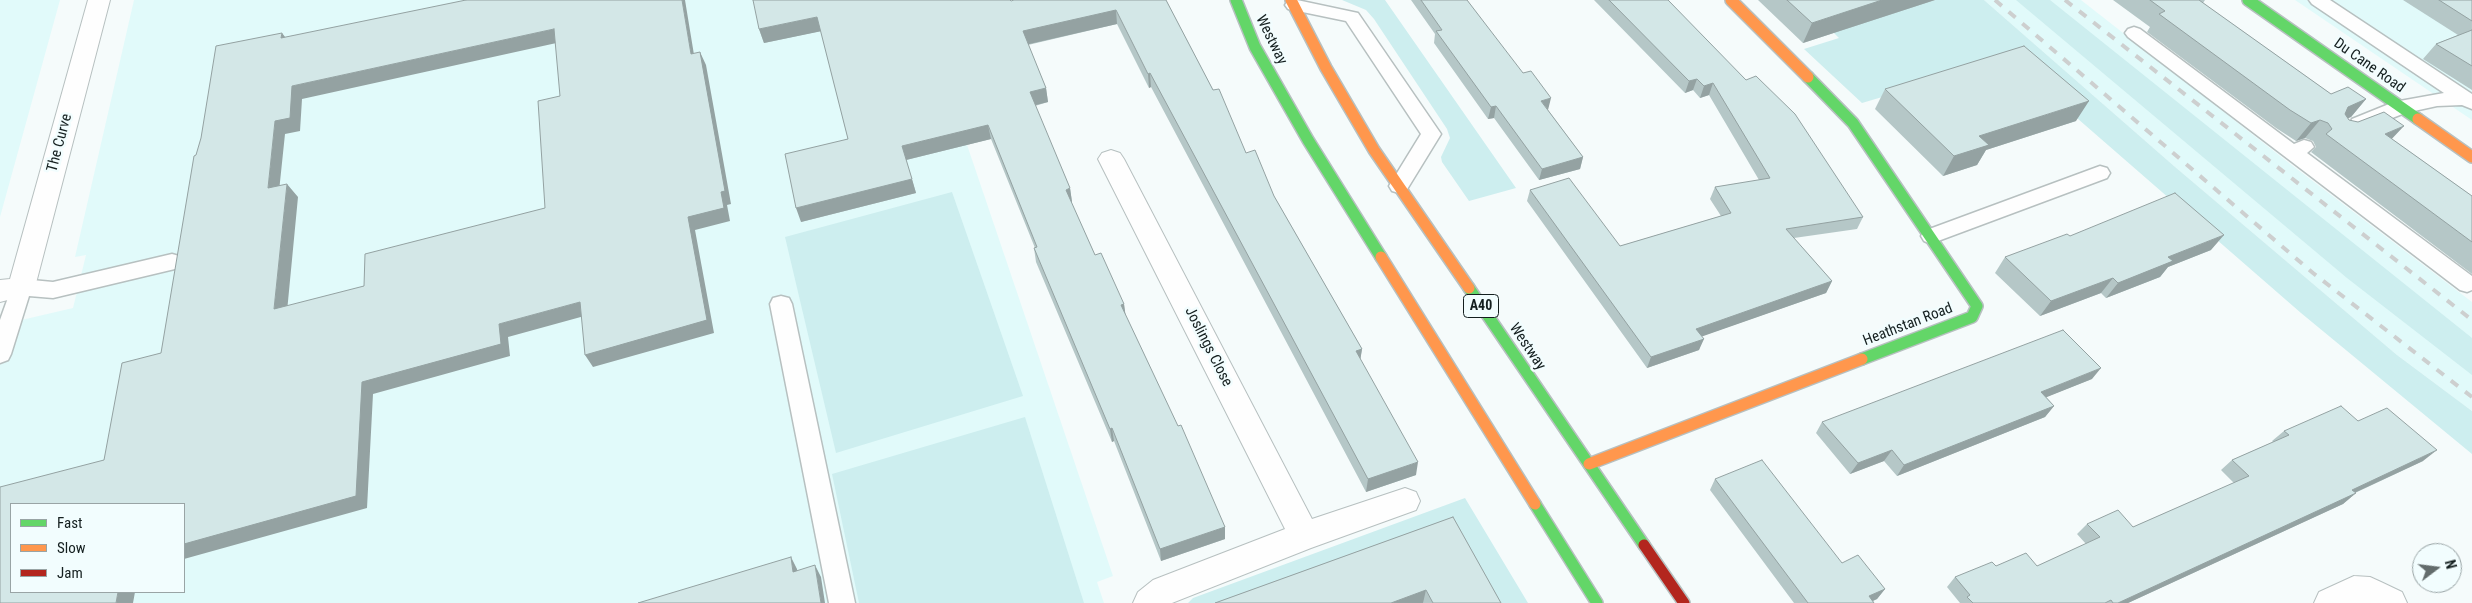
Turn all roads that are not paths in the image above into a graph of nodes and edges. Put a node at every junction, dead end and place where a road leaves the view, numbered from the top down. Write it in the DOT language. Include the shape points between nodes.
graph roads {
  1 [pos="99,0"];
  2 [pos="1236,0"];
  3 [pos="1731,0"];
  4 [pos="2248,0"];
  5 [pos="2318,0"];
  6 [pos="1293,3"];
  7 [pos="2134,33"];
  8 [pos="2469,101"];
  9 [pos="2401,107"];
  10 [pos="2341,132"];
  11 [pos="2472,157"];
  12 [pos="1111,158"];
  13 [pos="2100,173"];
  14 [pos="1399,186"];
  15 [pos="1931,236"];
  16 [pos="172,262"];
  17 [pos="2467,284"];
  18 [pos="11,289"];
  19 [pos="781,304"];
  20 [pos="0,354"];
  21 [pos="1589,464"];
  22 [pos="1405,501"];
  23 [pos="1304,536"];
  24 [pos="842,603"];
  25 [pos="1148,603"];
  26 [pos="1597,603"];
  27 [pos="1684,603"];
  28 [pos="2330,603"];
  29 [pos="2391,603"];
  1 -- 18 [label="street, The Curve"];
  2 -- 26 [label="main road, Westway" via="1255,47 1308,140"];
  3 -- 15 [label="main road, Heathstan Road" via="1853,123"];
  4 -- 9 [label="main road, Du Cane Road"];
  5 -- 8 [label="lane"];
  6 -- 14 [label="main road, Westway / A40" via="1326,68"];
  6 -- 14 [label="lane" via="1352,17 1431,134"];
  7 -- 17 [label="lane" via="2298,150"];
  8 -- 9 [label="lane" via="2437,100"];
  9 -- 10 [label="lane"];
  9 -- 11 [label="main road, Du Cane Road"];
  12 -- 23 [label="street, Joslings Close"];
  13 -- 15 [label="lane"];
  14 -- 21 [label="main road, Westway / A40"];
  15 -- 21 [label="main road, Heathstan Road" via="1977,306 1972,317"];
  16 -- 18 [label="lane" via="53,290"];
  18 -- 20 [label="lane"];
  19 -- 24 [label="lane"];
  21 -- 27 [label="main road, Westway / A40"];
  22 -- 23 [label="street"];
  23 -- 25 [label="street" via="1164,590"];
  28 -- 29 [label="street" via="2354,592 2370,592"];
}
